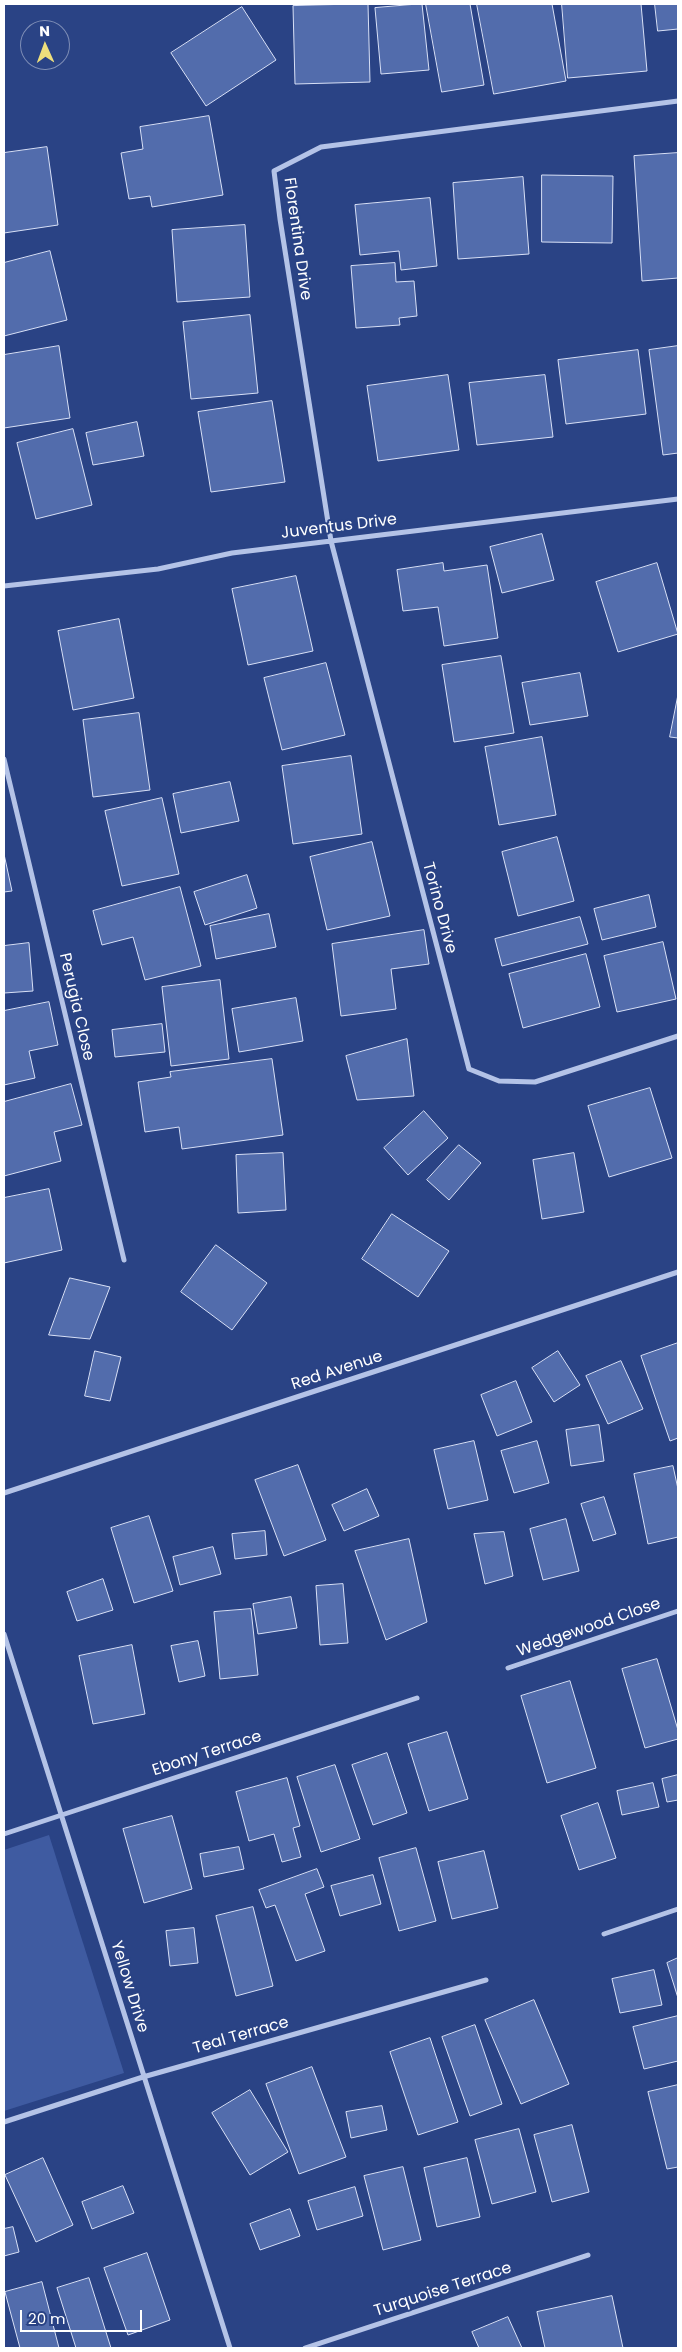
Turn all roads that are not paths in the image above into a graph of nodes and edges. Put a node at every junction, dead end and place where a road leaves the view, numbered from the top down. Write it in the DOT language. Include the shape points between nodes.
graph roads {
  1 [pos="678,101"];
  2 [pos="678,499"];
  3 [pos="331,541"];
  4 [pos="4,586"];
  5 [pos="4,759"];
  6 [pos="678,1036"];
  7 [pos="124,1260"];
  8 [pos="678,1272"];
  9 [pos="4,1493"];
  10 [pos="678,1611"];
  11 [pos="4,1634"];
  12 [pos="508,1668"];
  13 [pos="417,1698"];
  14 [pos="63,1815"];
  15 [pos="4,1834"];
  16 [pos="678,1909"];
  17 [pos="604,1934"];
  18 [pos="486,1980"];
  19 [pos="143,2077"];
  20 [pos="4,2122"];
  21 [pos="588,2254"];
  22 [pos="230,2348"];
  23 [pos="305,2348"];
  1 -- 3 [label="street, Florentina Drive" via="321,147 274,170"];
  2 -- 3 [label="street, Juventus Drive"];
  3 -- 4 [label="street, Juventus Drive" via="232,553 158,569"];
  3 -- 6 [label="street, Torino Drive" via="469,1069 499,1081 535,1082"];
  5 -- 7 [label="street, Perugia Close"];
  8 -- 9 [label="street, Red Avenue"];
  10 -- 12 [label="street, Wedgewood Close"];
  11 -- 14 [label="street, Yellow Drive"];
  13 -- 14 [label="street, Ebony Terrace"];
  14 -- 15 [label="street, Ebony Terrace"];
  14 -- 19 [label="street, Yellow Drive"];
  16 -- 17 [label="street"];
  18 -- 19 [label="street, Teal Terrace"];
  19 -- 20 [label="street, Teal Terrace"];
  19 -- 22 [label="street, Yellow Drive"];
  21 -- 23 [label="street, Turquoise Terrace"];
}
